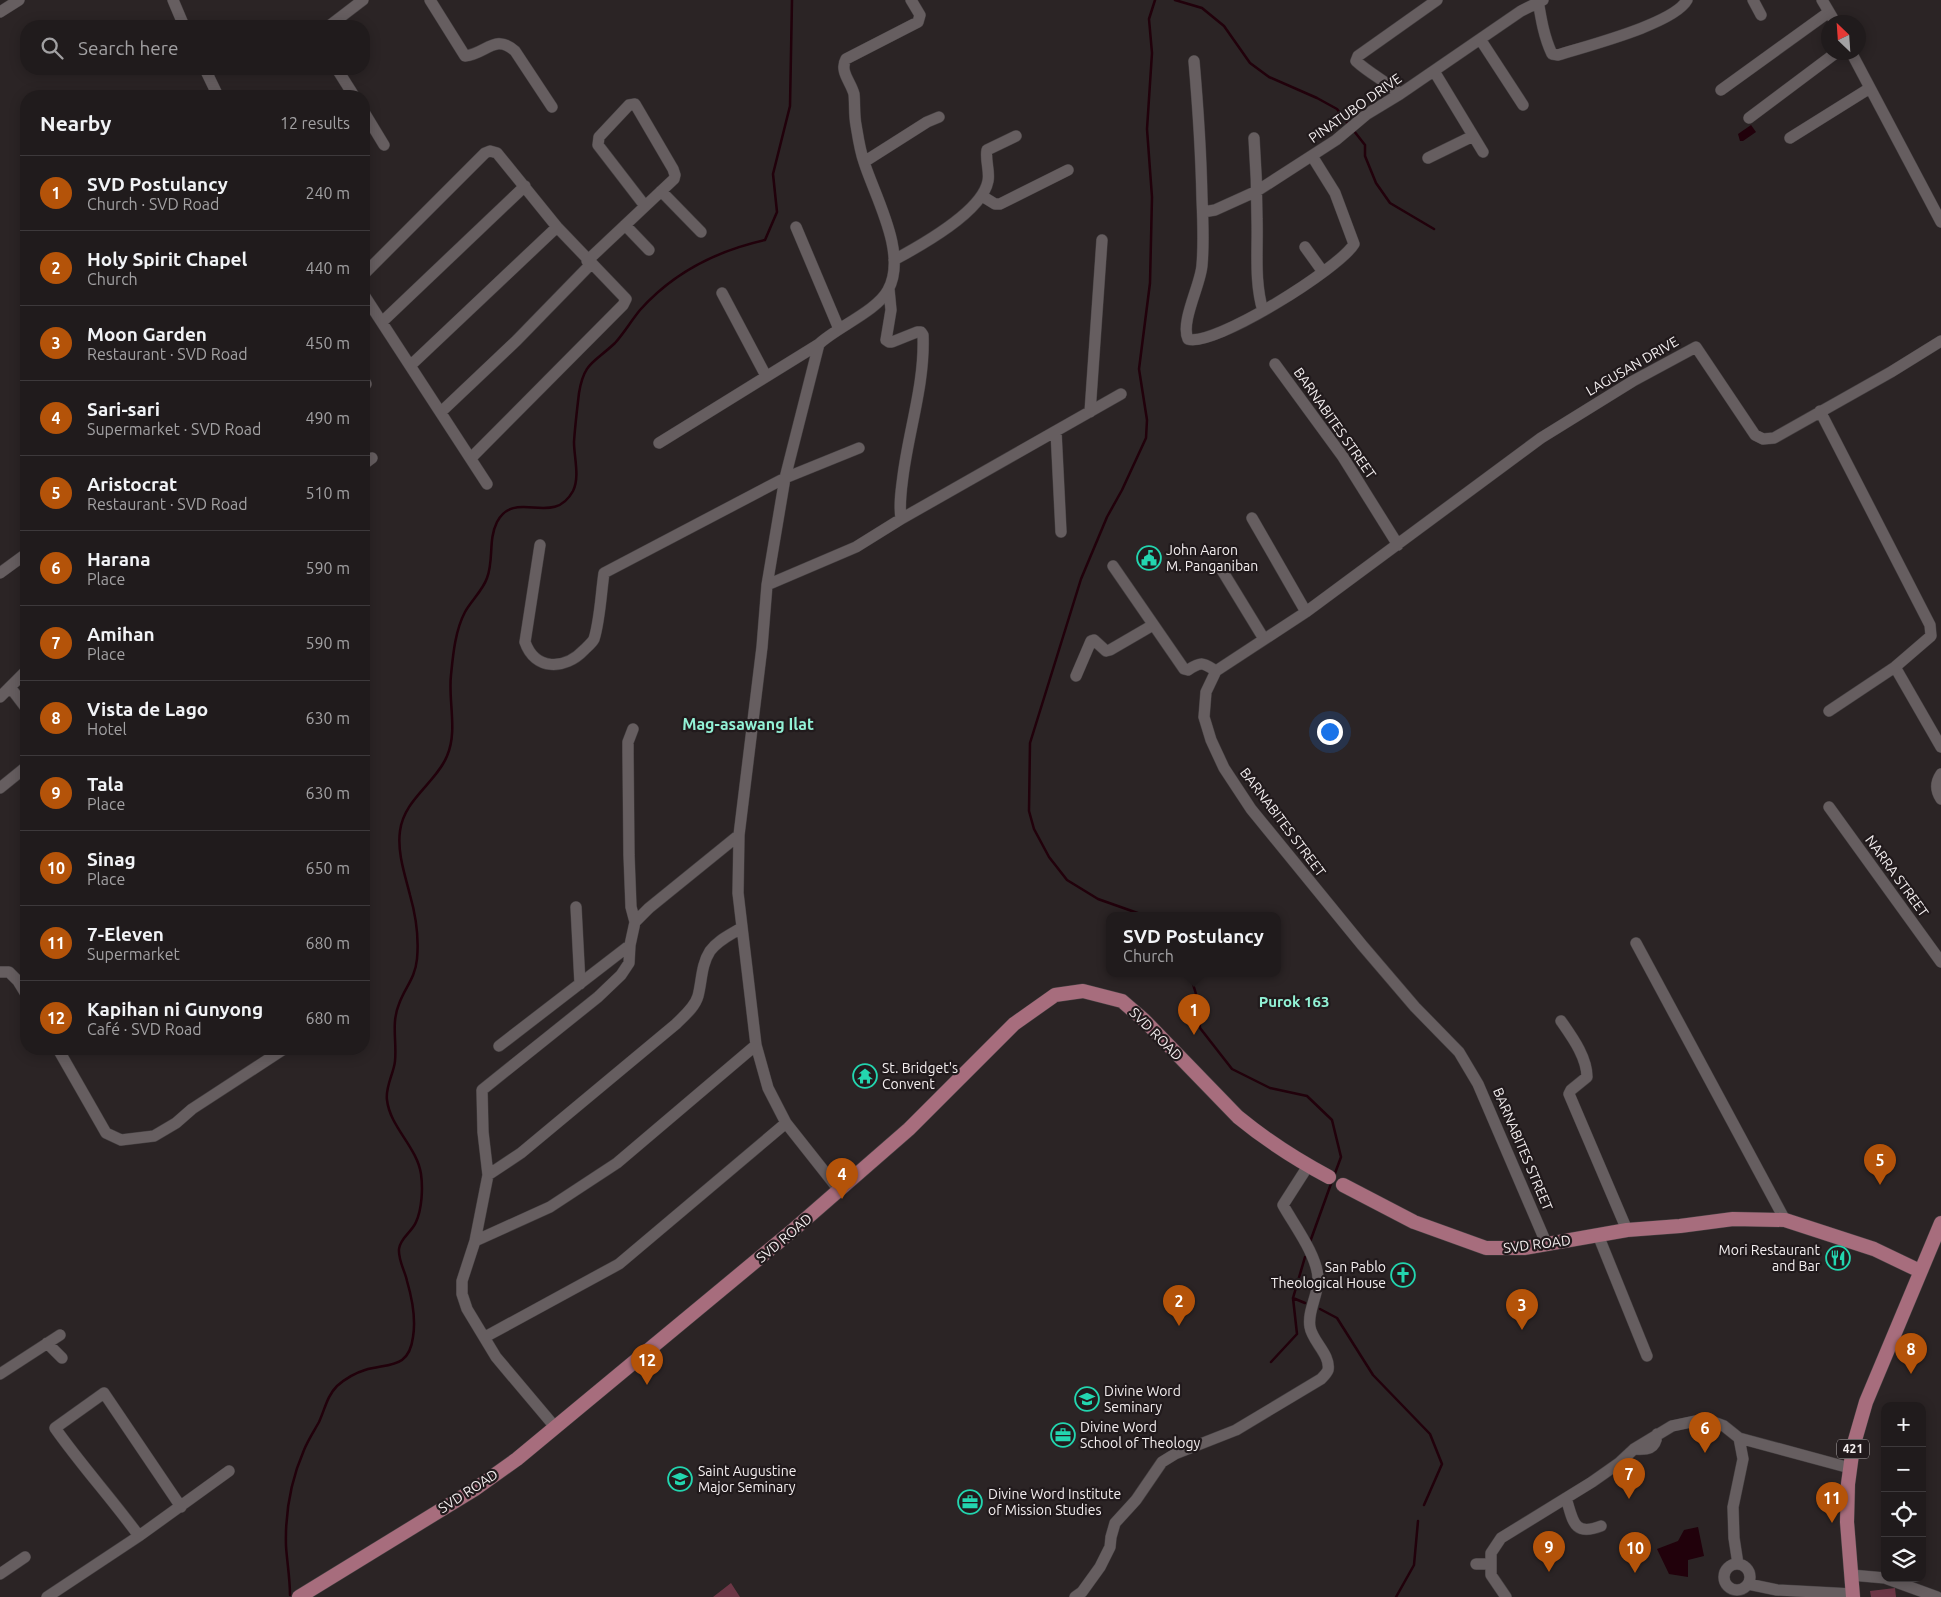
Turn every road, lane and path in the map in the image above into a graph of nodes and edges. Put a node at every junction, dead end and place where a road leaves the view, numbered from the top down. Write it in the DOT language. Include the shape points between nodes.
graph roads {
  1 [pos="19,0"];
  2 [pos="173,0"];
  3 [pos="364,0"];
  4 [pos="430,0"];
  5 [pos="911,0"];
  6 [pos="1437,0"];
  7 [pos="1687,0"];
  8 [pos="1753,0"];
  9 [pos="1822,0"];
  10 [pos="1540,1"];
  11 [pos="0,12"];
  12 [pos="1829,12"];
  13 [pos="1760,15"];
  14 [pos="1831,15"];
  15 [pos="181,20"];
  16 [pos="337,20"];
  17 [pos="1480,39"];
  18 [pos="1826,60"];
  19 [pos="1855,60"];
  20 [pos="1194,61"];
  21 [pos="1434,71"];
  22 [pos="208,75"];
  23 [pos="341,75"];
  24 [pos="1870,88"];
  25 [pos="215,90"];
  26 [pos="350,90"];
  27 [pos="1721,90"];
  28 [pos="1400,94"];
  29 [pos="1523,105"];
  30 [pos="552,107"];
  31 [pos="939,117"];
  32 [pos="1749,118"];
  33 [pos="370,122"];
  34 [pos="1016,136"];
  35 [pos="1473,136"];
  36 [pos="1254,138"];
  37 [pos="1790,138"];
  38 [pos="384,145"];
  39 [pos="1483,152"];
  40 [pos="1312,156"];
  41 [pos="1428,158"];
  42 [pos="864,162"];
  43 [pos="1068,170"];
  44 [pos="525,186"];
  45 [pos="661,191"];
  46 [pos="1257,191"];
  47 [pos="982,196"];
  48 [pos="645,206"];
  49 [pos="1203,212"];
  50 [pos="1941,222"];
  51 [pos="625,225"];
  52 [pos="557,227"];
  53 [pos="796,227"];
  54 [pos="701,232"];
  55 [pos="1102,240"];
  56 [pos="1305,247"];
  57 [pos="649,250"];
  58 [pos="894,260"];
  59 [pos="589,262"];
  60 [pos="370,268"];
  61 [pos="1323,272"];
  62 [pos="889,289"];
  63 [pos="722,293"];
  64 [pos="370,304"];
  65 [pos="1264,311"];
  66 [pos="382,322"];
  67 [pos="839,329"];
  68 [pos="1941,341"];
  69 [pos="819,344"];
  70 [pos="1275,364"];
  71 [pos="411,365"];
  72 [pos="766,376"];
  73 [pos="1121,394"];
  74 [pos="1820,411"];
  75 [pos="441,412"];
  76 [pos="1090,412"];
  77 [pos="1056,431"];
  78 [pos="659,442"];
  79 [pos="859,448"];
  80 [pos="471,458"];
  81 [pos="785,478"];
  82 [pos="487,484"];
  83 [pos="1252,518"];
  84 [pos="901,519"];
  85 [pos="1061,532"];
  86 [pos="540,545"];
  87 [pos="1398,545"];
  88 [pos="20,558"];
  89 [pos="1113,566"];
  90 [pos="1220,567"];
  91 [pos="0,573"];
  92 [pos="767,585"];
  93 [pos="1306,612"];
  94 [pos="1153,625"];
  95 [pos="1264,639"];
  96 [pos="1894,667"];
  97 [pos="1216,671"];
  98 [pos="1076,676"];
  99 [pos="20,678"];
  100 [pos="10,687"];
  101 [pos="0,696"];
  102 [pos="20,700"];
  103 [pos="1829,711"];
  104 [pos="634,729"];
  105 [pos="1941,747"];
  106 [pos="20,772"];
  107 [pos="1941,774"];
  108 [pos="0,788"];
  109 [pos="1941,799"];
  110 [pos="1828,807"];
  111 [pos="739,836"];
  112 [pos="576,907"];
  113 [pos="635,922"];
  114 [pos="741,928"];
  115 [pos="1636,944"];
  116 [pos="630,945"];
  117 [pos="1941,962"];
  118 [pos="0,972"];
  119 [pos="20,984"];
  120 [pos="580,984"];
  121 [pos="1562,1021"];
  122 [pos="756,1045"];
  123 [pos="500,1046"];
  124 [pos="61,1055"];
  125 [pos="275,1055"];
  126 [pos="786,1123"];
  127 [pos="1308,1166"];
  128 [pos="488,1175"];
  129 [pos="1329,1177"];
  130 [pos="1343,1185"];
  131 [pos="839,1190"];
  132 [pos="1785,1220"];
  133 [pos="1941,1223"];
  134 [pos="1627,1230"];
  135 [pos="1598,1235"];
  136 [pos="475,1241"];
  137 [pos="1547,1245"];
  138 [pos="1920,1271"];
  139 [pos="60,1335"];
  140 [pos="485,1337"];
  141 [pos="47,1343"];
  142 [pos="1647,1356"];
  143 [pos="62,1358"];
  144 [pos="0,1374"];
  145 [pos="555,1428"];
  146 [pos="1739,1438"];
  147 [pos="1850,1468"];
  148 [pos="229,1471"];
  149 [pos="1566,1498"];
  150 [pos="181,1506"];
  151 [pos="1601,1526"];
  152 [pos="139,1536"];
  153 [pos="25,1557"];
  154 [pos="1476,1564"];
  155 [pos="1491,1564"];
  156 [pos="1738,1564"];
  157 [pos="0,1574"];
  158 [pos="1851,1575"];
  159 [pos="1881,1578"];
  160 [pos="1896,1582"];
  161 [pos="1742,1590"];
  162 [pos="1853,1595"];
  163 [pos="47,1597"];
  164 [pos="299,1597"];
  165 [pos="1075,1597"];
  166 [pos="1506,1597"];
  167 [pos="1937,1597"];
  1 -- 11 [label="street"];
  2 -- 15 [label="street"];
  3 -- 16 [label="street"];
  4 -- 30 [label="street" via="465,56 492,45 508,44 516,51"];
  5 -- 42 [label="street" via="920,16 918,22 846,59 843,64 853,93"];
  6 -- 28 [label="street" via="1358,56 1356,61"];
  7 -- 10 [label="street" via="1683,8 1649,25 1558,56 1552,54 1549,47"];
  8 -- 13 [label="street"];
  9 -- 12 [label="street"];
  10 -- 17 [label="street, PINATUBO DRIVE"];
  12 -- 14 [label="street"];
  12 -- 27 [label="street"];
  17 -- 21 [label="street, PINATUBO DRIVE"];
  17 -- 29 [label="street"];
  18 -- 32 [label="street"];
  19 -- 24 [label="street"];
  20 -- 49 [label="street"];
  21 -- 28 [label="street, PINATUBO DRIVE"];
  21 -- 35 [label="street"];
  22 -- 25 [label="street"];
  23 -- 26 [label="street"];
  24 -- 37 [label="street"];
  24 -- 50 [label="street"];
  28 -- 40 [label="street, PINATUBO DRIVE" via="1367,114"];
  31 -- 42 [label="street"];
  33 -- 38 [label="street"];
  34 -- 47 [label="street" via="987,150 988,181"];
  35 -- 39 [label="street"];
  35 -- 41 [label="street"];
  36 -- 46 [label="street"];
  40 -- 46 [label="street, PINATUBO DRIVE"];
  40 -- 61 [label="street" via="1335,193 1354,244"];
  42 -- 58 [label="street" via="884,213"];
  43 -- 47 [label="street" via="1000,204"];
  44 -- 52 [label="street"];
  44 -- 60 [label="street" via="497,153 485,153"];
  44 -- 66 [label="street"];
  45 -- 48 [label="street"];
  45 -- 48 [label="street" via="674,179 673,169 635,104 628,104 597,141"];
  45 -- 54 [label="street"];
  46 -- 49 [label="street, PINATUBO DRIVE"];
  46 -- 65 [label="street" via="1258,295"];
  47 -- 58 [label="street" via="958,219"];
  48 -- 51 [label="street"];
  49 -- 65 [label="street" via="1202,271 1188,321 1188,339 1209,335"];
  51 -- 57 [label="street"];
  51 -- 59 [label="street"];
  52 -- 59 [label="street"];
  52 -- 71 [label="street"];
  53 -- 67 [label="street"];
  55 -- 76 [label="street"];
  56 -- 61 [label="street"];
  58 -- 62 [label="street"];
  59 -- 75 [label="street" via="516,341"];
  59 -- 80 [label="street" via="623,294 624,305"];
  61 -- 65 [label="street"];
  62 -- 67 [label="street" via="877,303"];
  62 -- 84 [label="street" via="891,310 886,340 892,342 918,332 923,335 917,403 906,452"];
  63 -- 72 [label="street"];
  64 -- 66 [label="street"];
  66 -- 71 [label="street"];
  67 -- 69 [label="street"];
  68 -- 74 [label="street, LAGUSAN DRIVE"];
  69 -- 72 [label="street"];
  69 -- 81 [label="street"];
  70 -- 87 [label="street, BARNABITES STREET" via="1343,457"];
  71 -- 75 [label="street"];
  72 -- 78 [label="street"];
  73 -- 76 [label="street"];
  74 -- 87 [label="street, LAGUSAN DRIVE" via="1774,438 1763,440 1755,435 1696,347 1633,381 1541,438"];
  74 -- 96 [label="street" via="1930,625 1931,636"];
  75 -- 80 [label="street"];
  76 -- 77 [label="street"];
  77 -- 84 [label="street"];
  77 -- 85 [label="street"];
  79 -- 81 [label="street"];
  80 -- 82 [label="street"];
  81 -- 86 [label="street" via="604,573 594,640 564,664 549,666 532,655 525,642"];
  81 -- 92 [label="street"];
  83 -- 93 [label="street"];
  84 -- 92 [label="street" via="856,547"];
  87 -- 93 [label="street"];
  88 -- 91 [label="street"];
  89 -- 94 [label="street"];
  90 -- 95 [label="street"];
  92 -- 111 [label="street"];
  93 -- 95 [label="street"];
  94 -- 97 [label="street" via="1184,669 1198,663"];
  94 -- 98 [label="street" via="1110,650 1106,651 1091,641"];
  95 -- 97 [label="street"];
  96 -- 103 [label="street"];
  96 -- 105 [label="street"];
  97 -- 137 [label="street, BARNABITES STREET" via="1206,692 1204,717 1224,768 1251,809 1362,946 1459,1052 1478,1084"];
  99 -- 100 [label="street"];
  100 -- 101 [label="street"];
  100 -- 102 [label="street"];
  104 -- 113 [label="street" via="628,742 628,846 631,907"];
  106 -- 108 [label="street"];
  107 -- 109 [label="street" via="1936,784"];
  110 -- 117 [label="street, NARRA STREET"];
  111 -- 113 [label="street"];
  111 -- 114 [label="street"];
  112 -- 120 [label="street"];
  113 -- 116 [label="street"];
  114 -- 122 [label="street"];
  114 -- 128 [label="street" via="710,952 697,998 676,1024 521,1152"];
  115 -- 132 [label="street"];
  116 -- 120 [label="street"];
  116 -- 128 [label="street" via="629,963 621,975 482,1090"];
  118 -- 119 [label="street" via="9,972"];
  120 -- 123 [label="street"];
  121 -- 134 [label="street" via="1580,1051 1587,1071 1587,1077 1570,1094"];
  122 -- 126 [label="street" via="768,1088"];
  122 -- 136 [label="street" via="617,1164 550,1207"];
  124 -- 125 [label="street" via="106,1133 121,1140 154,1136"];
  126 -- 131 [label="street"];
  126 -- 140 [label="street" via="620,1264"];
  127 -- 129 [label="main road, SVD ROAD"];
  127 -- 131 [label="main road, SVD ROAD" via="1238,1117 1122,1001 1084,992 1055,995 1014,1024 909,1129"];
  127 -- 165 [label="street" via="1283,1205 1317,1268 1318,1279 1309,1321 1328,1369 1321,1380 1236,1430 1162,1462 1136,1500 1115,1523 1110,1547 1100,1566"];
  128 -- 136 [label="street"];
  129 -- 130 [label="street, SVD ROAD"];
  130 -- 137 [label="main road, SVD ROAD" via="1414,1222 1486,1248"];
  131 -- 145 [label="main road, SVD ROAD"];
  132 -- 134 [label="main road, SVD ROAD" via="1732,1219"];
  132 -- 138 [label="main road, SVD ROAD" via="1874,1249"];
  133 -- 138 [label="main road, 421"];
  134 -- 135 [label="main road, SVD ROAD"];
  135 -- 137 [label="main road, SVD ROAD"];
  135 -- 142 [label="street"];
  136 -- 140 [label="street" via="462,1280 462,1294"];
  138 -- 147 [label="main road, 421" via="1866,1402"];
  139 -- 141 [label="street"];
  140 -- 145 [label="street" via="496,1358"];
  141 -- 143 [label="street"];
  141 -- 144 [label="street"];
  145 -- 164 [label="main road, SVD ROAD" via="475,1489"];
  146 -- 147 [label="street"];
  146 -- 149 [label="street" via="1724,1426 1705,1419 1672,1426"];
  146 -- 156 [label="street" via="1743,1459 1733,1508"];
  147 -- 158 [label="main road, 421" via="1847,1522"];
  148 -- 150 [label="street"];
  149 -- 151 [label="street" via="1573,1521 1580,1529 1588,1531"];
  149 -- 155 [label="street" via="1501,1538 1491,1553"];
  150 -- 152 [label="street"];
  150 -- 152 [label="street" via="104,1393 55,1428"];
  152 -- 163 [label="street"];
  153 -- 157 [label="street"];
  154 -- 155 [label="street"];
  155 -- 166 [label="street" via="1492,1575"];
  156 -- 161 [label="street" via="1749,1571 1750,1580"];
  156 -- 161 [label="street" via="1727,1569 1724,1577 1730,1588"];
  158 -- 159 [label="street"];
  158 -- 162 [label="main road, 421"];
  160 -- 167 [label="street"];
  161 -- 162 [label="street"];
}
